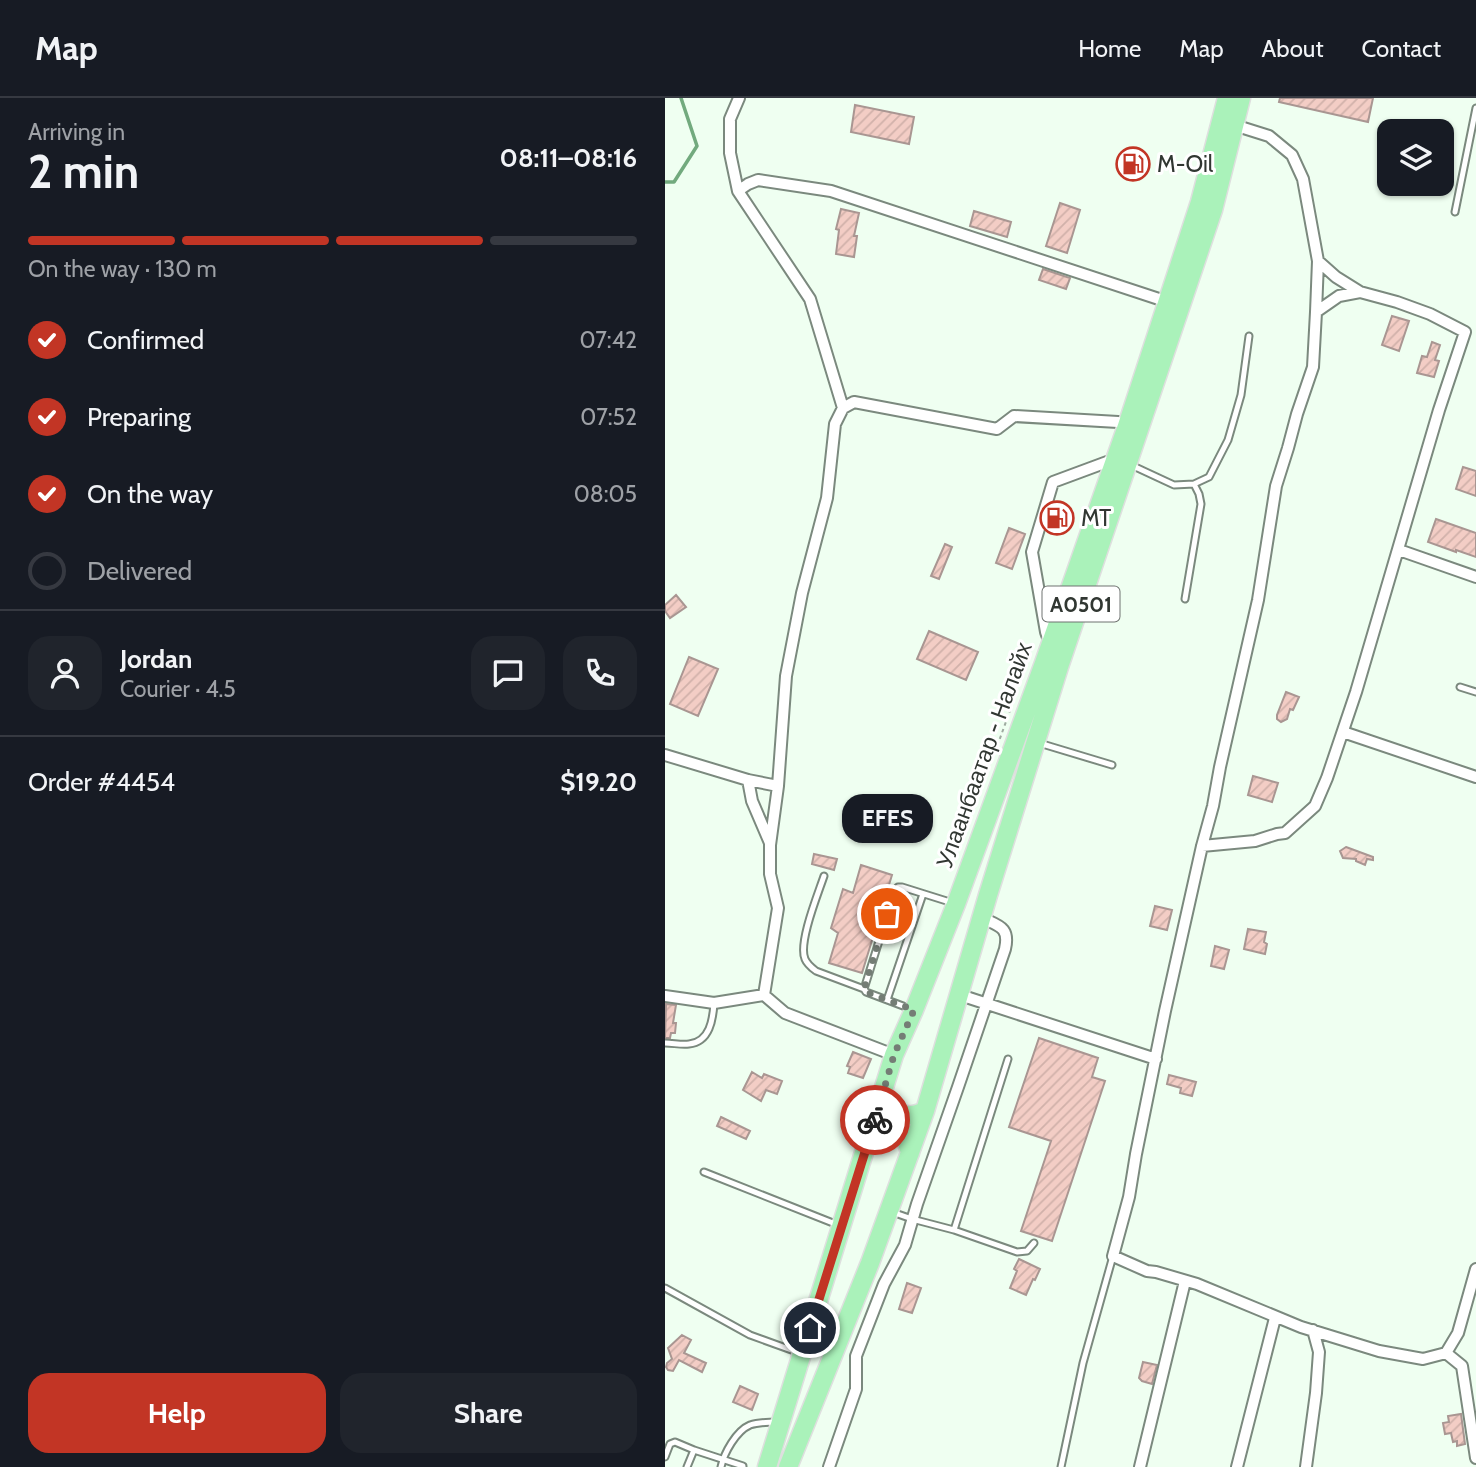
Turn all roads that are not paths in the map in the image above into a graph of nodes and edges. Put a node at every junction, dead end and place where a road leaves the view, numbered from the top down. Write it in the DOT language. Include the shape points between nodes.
graph roads {
  1 [pos="739,98"];
  2 [pos="1227,98"];
  3 [pos="1241,98"];
  4 [pos="1476,108"];
  5 [pos="1234,125"];
  6 [pos="738,191"];
  7 [pos="1455,212"];
  8 [pos="1318,261"];
  9 [pos="1360,292"];
  10 [pos="1168,302"];
  11 [pos="1316,312"];
  12 [pos="1471,332"];
  13 [pos="1249,336"];
  14 [pos="843,408"];
  15 [pos="1127,425"];
  16 [pos="1122,462"];
  17 [pos="1194,484"];
  18 [pos="1399,550"];
  19 [pos="1476,577"];
  20 [pos="1185,599"];
  21 [pos="1050,643"];
  22 [pos="1460,687"];
  23 [pos="1476,692"];
  24 [pos="1343,732"];
  25 [pos="1036,742"];
  26 [pos="665,755"];
  27 [pos="1112,765"];
  28 [pos="1476,777"];
  29 [pos="748,779"];
  30 [pos="778,786"];
  31 [pos="770,845"];
  32 [pos="1202,846"];
  33 [pos="824,876"];
  34 [pos="923,894"];
  35 [pos="956,904"];
  36 [pos="982,918"];
  37 [pos="864,989"];
  38 [pos="764,995"];
  39 [pos="960,995"];
  40 [pos="665,996"];
  41 [pos="887,1000"];
  42 [pos="714,1003"];
  43 [pos="987,1005"];
  44 [pos="914,1010"];
  45 [pos="665,1043"];
  46 [pos="894,1055"];
  47 [pos="1008,1059"];
  48 [pos="1156,1059"];
  49 [pos="883,1095"];
  50 [pos="925,1111"];
  51 [pos="870,1133"];
  52 [pos="910,1153"];
  53 [pos="704,1172"];
  54 [pos="890,1210"];
  55 [pos="912,1219"];
  56 [pos="841,1226"];
  57 [pos="954,1230"];
  58 [pos="1034,1243"];
  59 [pos="1113,1256"];
  60 [pos="1476,1269"];
  61 [pos="1185,1281"];
  62 [pos="665,1288"];
  63 [pos="1275,1318"];
  64 [pos="1313,1330"];
  65 [pos="1446,1353"];
  66 [pos="802,1354"];
  67 [pos="1462,1366"];
  68 [pos="1476,1380"];
  69 [pos="781,1422"];
  70 [pos="694,1450"];
  71 [pos="665,1457"];
  72 [pos="1476,1458"];
  73 [pos="723,1460"];
  74 [pos="687,1467"];
  75 [pos="720,1467"];
  76 [pos="743,1467"];
  77 [pos="767,1467"];
  78 [pos="789,1467"];
  79 [pos="829,1467"];
  80 [pos="1061,1467"];
  81 [pos="1140,1467"];
  82 [pos="1237,1467"];
  83 [pos="1305,1467"];
  1 -- 6 [label="street" via="730,119 730,153"];
  2 -- 10 [label="highway, Улаанбаатар - Налайх / A0501"];
  3 -- 5 [label="highway, Улаанбаатар - Налайх / A0501"];
  4 -- 7 [label="lane"];
  5 -- 8 [label="street" via="1269,136 1292,156 1303,180"];
  5 -- 16 [label="highway, Улаанбаатар - Налайх / A0501" via="1213,210"];
  6 -- 10 [label="street" via="758,180 831,191"];
  6 -- 14 [label="street" via="810,299"];
  8 -- 9 [label="street"];
  8 -- 11 [label="street"];
  9 -- 11 [label="street" via="1339,296"];
  9 -- 12 [label="street"];
  10 -- 15 [label="highway, Улаанбаатар - Налайх / A0501"];
  11 -- 32 [label="street" via="1313,367 1276,486 1258,600"];
  12 -- 18 [label="street" via="1439,410"];
  13 -- 17 [label="lane" via="1241,395 1228,440 1209,477"];
  14 -- 15 [label="street" via="854,402 997,429 1014,416"];
  14 -- 30 [label="street" via="835,424 827,498 786,677"];
  15 -- 16 [label="highway, Улаанбаатар - Налайх / A0501"];
  16 -- 17 [label="lane" via="1174,485"];
  16 -- 21 [label="highway, Улаанбаатар - Налайх / A0501"];
  16 -- 21 [label="street" via="1053,482 1032,552"];
  16 -- 25 [label="highway, Улаанбаатар - Налайх / A0501"];
  17 -- 20 [label="lane" via="1201,503"];
  18 -- 19 [label="street"];
  18 -- 24 [label="street"];
  21 -- 35 [label="highway, Улаанбаатар - Налайх / A0501"];
  22 -- 23 [label="lane"];
  24 -- 28 [label="street"];
  24 -- 32 [label="street" via="1315,806 1285,833"];
  25 -- 27 [label="lane"];
  25 -- 36 [label="highway, Улаанбаатар - Налайх / A0501"];
  26 -- 29 [label="street"];
  29 -- 30 [label="street"];
  29 -- 31 [label="street"];
  30 -- 31 [label="street"];
  31 -- 38 [label="street" via="770,874 778,908"];
  32 -- 48 [label="street"];
  33 -- 37 [label="lane" via="803,941 804,958 817,971"];
  34 -- 35 [label="lane"];
  34 -- 37 [label="lane" via="902,887 895,890"];
  34 -- 41 [label="lane"];
  35 -- 44 [label="highway, Улаанбаатар - Налайх / A0501"];
  36 -- 39 [label="highway, Улаанбаатар - Налайх / A0501"];
  36 -- 43 [label="street" via="1006,933"];
  37 -- 41 [label="lane"];
  38 -- 42 [label="street"];
  38 -- 46 [label="street" via="785,1013"];
  39 -- 43 [label="street"];
  39 -- 50 [label="highway, Улаанбаатар - Налайх / A0501"];
  40 -- 42 [label="street"];
  41 -- 44 [label="lane"];
  42 -- 45 [label="lane" via="712,1022 702,1040"];
  43 -- 48 [label="street"];
  43 -- 55 [label="street"];
  44 -- 46 [label="highway, Улаанбаатар - Налайх / A0501"];
  46 -- 49 [label="highway, Улаанбаатар - Налайх / A0501"];
  47 -- 57 [label="lane"];
  48 -- 59 [label="street"];
  49 -- 50 [label="highway" via="900,1115"];
  49 -- 51 [label="highway, Улаанбаатар - Налайх / A0501"];
  50 -- 52 [label="highway, Улаанбаатар - Налайх / A0501"];
  51 -- 52 [label="highway" via="878,1130 900,1135"];
  51 -- 56 [label="highway, Улаанбаатар - Налайх / A0501"];
  52 -- 54 [label="highway, Улаанбаатар - Налайх / A0501"];
  53 -- 56 [label="lane"];
  54 -- 55 [label="lane"];
  54 -- 78 [label="highway, Улаанбаатар - Налайх / A0501"];
  55 -- 57 [label="lane"];
  55 -- 79 [label="street" via="856,1356 856,1389"];
  56 -- 66 [label="highway, Улаанбаатар - Налайх / A0501"];
  57 -- 58 [label="lane" via="1017,1252 1027,1251"];
  59 -- 61 [label="street"];
  59 -- 80 [label="lane" via="1083,1363"];
  60 -- 65 [label="street" via="1458,1333"];
  61 -- 63 [label="street"];
  61 -- 81 [label="street"];
  62 -- 66 [label="lane" via="750,1335"];
  63 -- 64 [label="street"];
  63 -- 82 [label="street"];
  64 -- 65 [label="street" via="1402,1356 1423,1359"];
  64 -- 83 [label="street" via="1319,1352"];
  65 -- 67 [label="street"];
  66 -- 69 [label="highway, Улаанбаатар - Налайх / A0501"];
  67 -- 68 [label="street"];
  67 -- 72 [label="street"];
  69 -- 73 [label="lane" via="747,1426"];
  69 -- 77 [label="highway, Улаанбаатар - Налайх / A0501"];
  70 -- 71 [label="lane" via="675,1442"];
  70 -- 73 [label="lane"];
  70 -- 74 [label="lane"];
  73 -- 75 [label="lane"];
  73 -- 76 [label="lane"];
}
